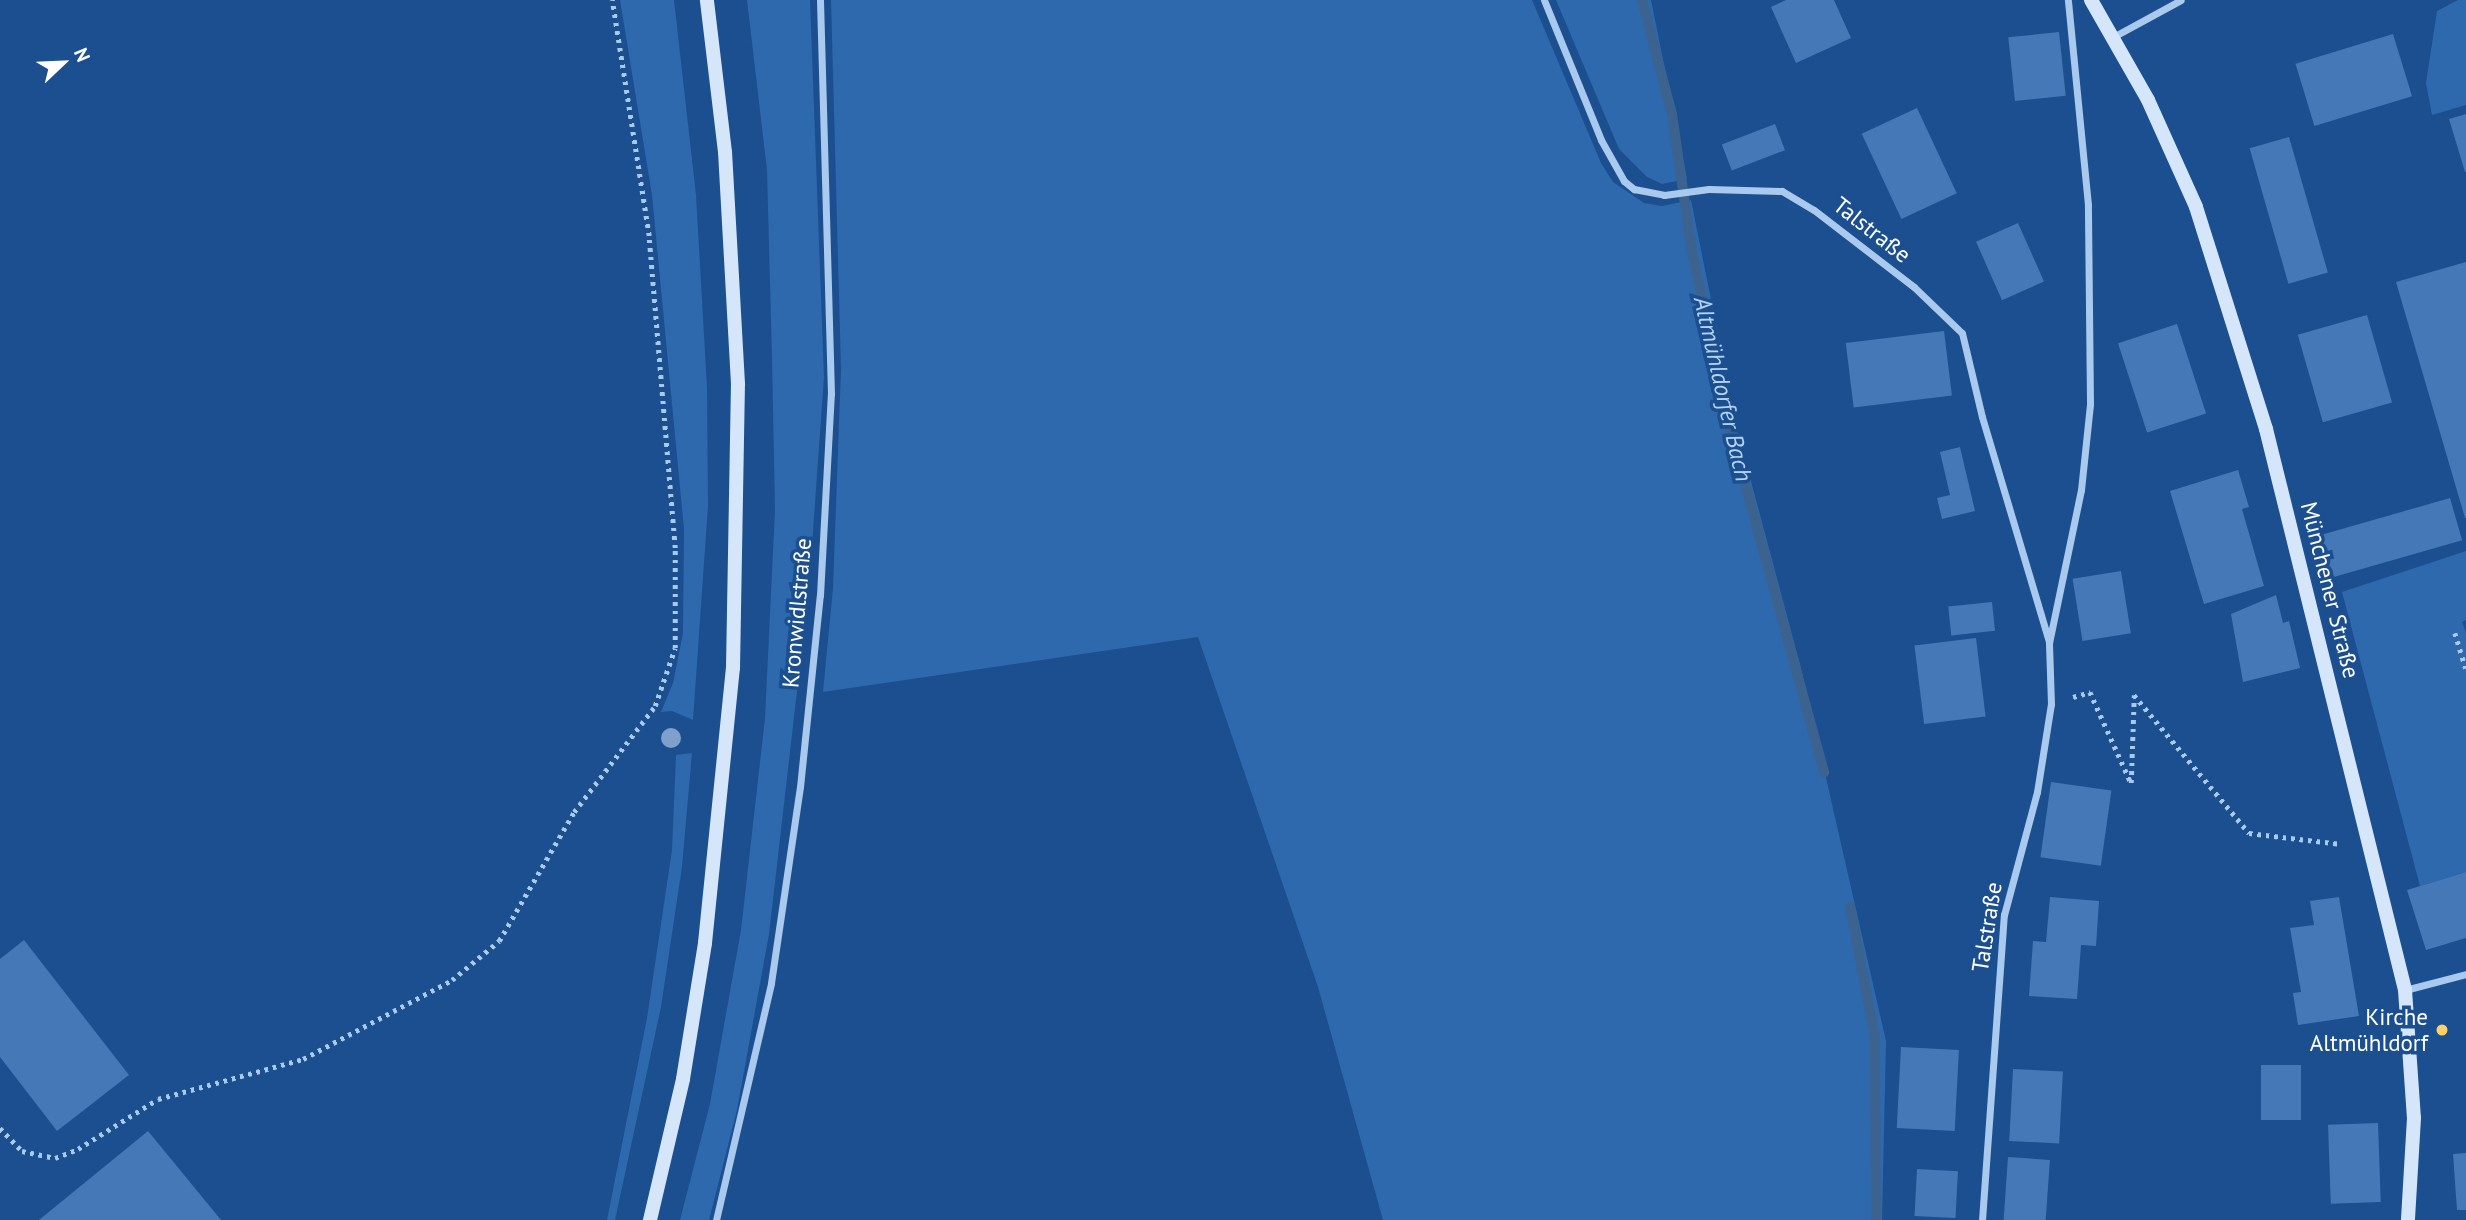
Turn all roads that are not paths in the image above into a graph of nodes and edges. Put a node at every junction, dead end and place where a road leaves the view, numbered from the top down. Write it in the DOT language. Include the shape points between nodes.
graph roads {
  1 [pos="707,0"];
  2 [pos="820,0"];
  3 [pos="1544,0"];
  4 [pos="2068,0"];
  5 [pos="2091,0"];
  6 [pos="2181,0"];
  7 [pos="2113,37"];
  8 [pos="2049,643"];
  9 [pos="2466,974"];
  10 [pos="2405,990"];
  11 [pos="650,1220"];
  12 [pos="716,1220"];
  13 [pos="1983,1220"];
  14 [pos="2408,1220"];
  1 -- 11 [label="street" via="725,152 738,384 733,668 705,943 683,1079"];
  2 -- 12 [label="street, Kronwidlstraße" via="831,394 820,595 800,787 771,983"];
  3 -- 8 [label="street, Talstraße" via="1612,163 1634,189 1664,195 1709,189 1782,191 1914,287 1962,333"];
  4 -- 8 [label="street, Talstraße" via="2088,205 2090,404 2081,490"];
  5 -- 7 [label="street, Münchener Straße"];
  6 -- 7 [label="street"];
  7 -- 10 [label="street, Münchener Straße" via="2196,207 2235,321"];
  8 -- 13 [label="street, Talstraße" via="2050,704 2037,793 2004,915"];
  9 -- 10 [label="street"];
  10 -- 14 [label="street, Münchener Straße" via="2413,1118"];
}
